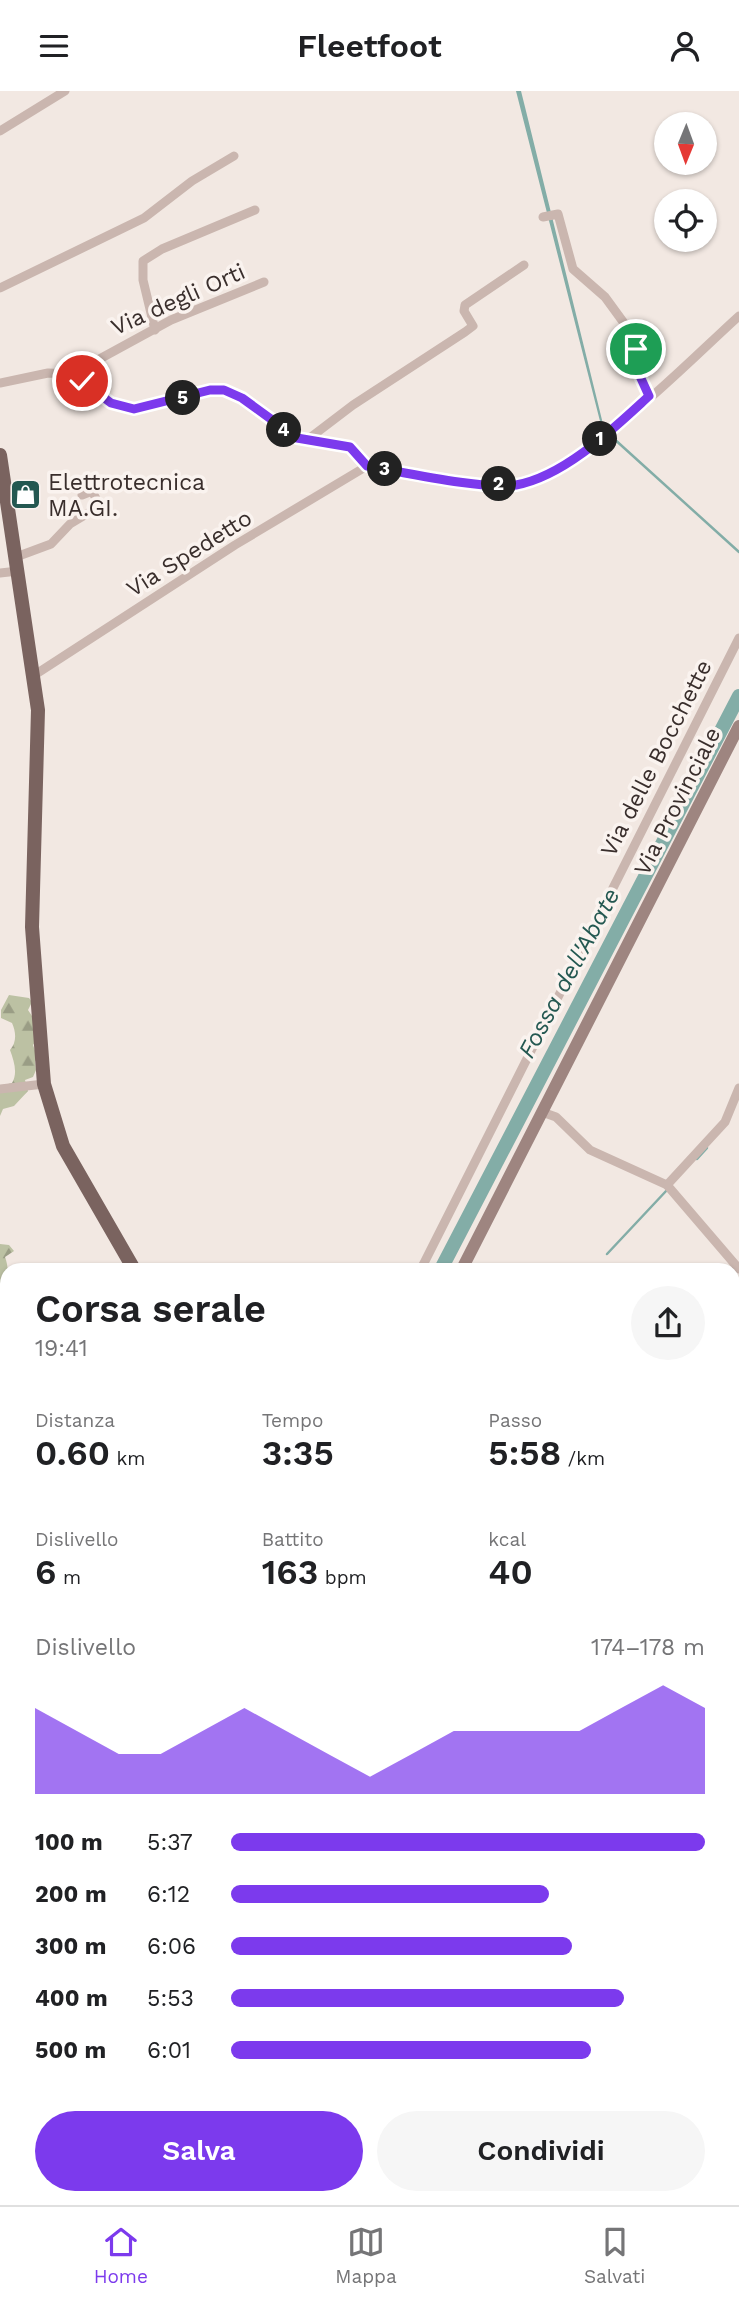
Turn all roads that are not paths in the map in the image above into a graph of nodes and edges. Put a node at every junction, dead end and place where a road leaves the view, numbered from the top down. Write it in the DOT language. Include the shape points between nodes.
graph roads {
  1 [pos="65,91"];
  2 [pos="0,131"];
  3 [pos="234,156"];
  4 [pos="255,210"];
  5 [pos="548,215"];
  6 [pos="524,265"];
  7 [pos="264,282"];
  8 [pos="0,288"];
  9 [pos="739,316"];
  10 [pos="155,330"];
  11 [pos="72,374"];
  12 [pos="0,383"];
  13 [pos="649,396"];
  14 [pos="307,440"];
  15 [pos="0,456"];
  16 [pos="367,466"];
  17 [pos="82,495"];
  18 [pos="17,564"];
  19 [pos="0,573"];
  20 [pos="739,638"];
  21 [pos="33,676"];
  22 [pos="739,726"];
  23 [pos="44,1084"];
  24 [pos="739,1088"];
  25 [pos="0,1089"];
  26 [pos="542,1112"];
  27 [pos="667,1185"];
  28 [pos="130,1263"];
  29 [pos="424,1263"];
  30 [pos="465,1263"];
  31 [pos="734,1263"];
  1 -- 2 [label="street"];
  3 -- 8 [label="street" via="144,218"];
  4 -- 10 [label="street" via="143,261"];
  5 -- 13 [label="street" via="558,214 573,269 605,297 632,334 639,374"];
  6 -- 14 [label="street" via="465,305 473,326 466,333"];
  7 -- 10 [label="street, Via degli Orti"];
  9 -- 13 [label="street"];
  10 -- 11 [label="street, Via degli Orti"];
  11 -- 12 [label="street" via="48,373"];
  11 -- 14 [label="street" via="111,403 134,409 224,390 290,434"];
  13 -- 16 [label="street" via="563,466 517,485"];
  14 -- 16 [label="street" via="350,447"];
  15 -- 18 [label="main road"];
  16 -- 21 [label="street, Via Spedetto"];
  17 -- 18 [label="street" via="92,491 100,506"];
  18 -- 19 [label="street"];
  18 -- 21 [label="main road"];
  20 -- 29 [label="street, Via delle Bocchette"];
  21 -- 23 [label="main road" via="39,747 33,948"];
  22 -- 26 [label="main road, Via Provinciale"];
  23 -- 25 [label="street"];
  23 -- 28 [label="main road" via="63,1146"];
  24 -- 27 [label="street" via="725,1122"];
  26 -- 27 [label="street" via="556,1117 590,1150"];
  26 -- 30 [label="main road, Via Provinciale"];
  27 -- 31 [label="street"];
}
